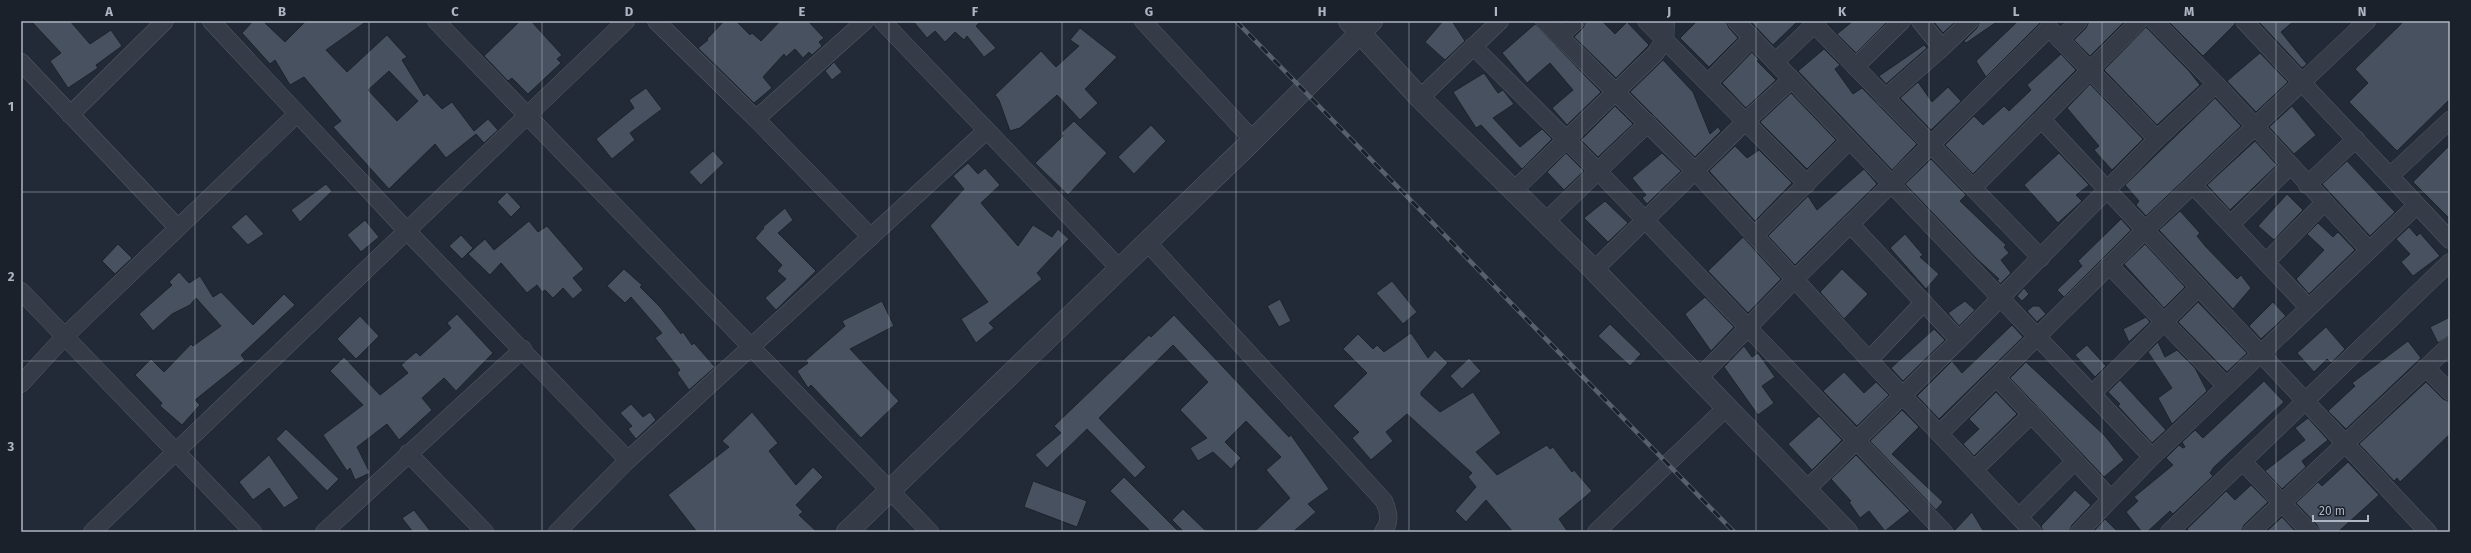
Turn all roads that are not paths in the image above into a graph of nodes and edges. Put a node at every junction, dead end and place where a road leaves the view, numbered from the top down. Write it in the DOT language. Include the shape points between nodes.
graph roads {
  1 [pos="165,21"];
  2 [pos="211,21"];
  3 [pos="436,21"];
  4 [pos="626,21"];
  5 [pos="656,21"];
  6 [pos="865,21"];
  7 [pos="882,21"];
  8 [pos="1143,21"];
  9 [pos="1500,21"];
  10 [pos="1544,21"];
  11 [pos="1576,21"];
  12 [pos="1646,21"];
  13 [pos="1666,21"];
  14 [pos="1736,21"];
  15 [pos="1902,21"];
  16 [pos="1920,21"];
  17 [pos="1970,21"];
  18 [pos="2079,21"];
  19 [pos="2139,21"];
  20 [pos="2154,21"];
  21 [pos="2244,21"];
  22 [pos="2367,21"];
  23 [pos="1814,22"];
  24 [pos="1360,25"];
  25 [pos="2050,30"];
  26 [pos="1559,37"];
  27 [pos="1752,38"];
  28 [pos="1665,40"];
  29 [pos="1473,46"];
  30 [pos="1942,48"];
  31 [pos="21,62"];
  32 [pos="1775,62"];
  33 [pos="1855,67"];
  34 [pos="2090,70"];
  35 [pos="1792,80"];
  36 [pos="2301,81"];
  37 [pos="1708,83"];
  38 [pos="2216,84"];
  39 [pos="1614,91"];
  40 [pos="1420,98"];
  41 [pos="1885,98"];
  42 [pos="297,114"];
  43 [pos="70,115"];
  44 [pos="528,116"];
  45 [pos="756,119"];
  46 [pos="2042,120"];
  47 [pos="2450,120"];
  48 [pos="1745,122"];
  49 [pos="1648,123"];
  50 [pos="2254,126"];
  51 [pos="987,130"];
  52 [pos="1566,139"];
  53 [pos="2157,139"];
  54 [pos="2356,139"];
  55 [pos="1253,140"];
  56 [pos="1850,140"];
  57 [pos="1930,144"];
  58 [pos="2290,166"];
  59 [pos="1598,171"];
  60 [pos="1696,172"];
  61 [pos="2390,176"];
  62 [pos="1891,183"];
  63 [pos="1807,184"];
  64 [pos="2193,185"];
  65 [pos="2308,185"];
  66 [pos="1973,188"];
  67 [pos="1514,190"];
  68 [pos="2107,190"];
  69 [pos="2324,203"];
  70 [pos="2417,205"];
  71 [pos="1646,221"];
  72 [pos="1545,222"];
  73 [pos="1850,224"];
  74 [pos="2231,224"];
  75 [pos="176,227"];
  76 [pos="407,231"];
  77 [pos="2144,231"];
  78 [pos="1755,235"];
  79 [pos="871,237"];
  80 [pos="2450,240"];
  81 [pos="1147,242"];
  82 [pos="2369,250"];
  83 [pos="2040,258"];
  84 [pos="2266,261"];
  85 [pos="2450,262"];
  86 [pos="2109,265"];
  87 [pos="1120,269"];
  88 [pos="1594,270"];
  89 [pos="1795,279"];
  90 [pos="2199,287"];
  91 [pos="21,291"];
  92 [pos="1999,297"];
  93 [pos="1924,302"];
  94 [pos="2308,307"];
  95 [pos="2164,322"];
  96 [pos="1747,328"];
  97 [pos="65,336"];
  98 [pos="2038,337"];
  99 [pos="1959,340"];
  100 [pos="2450,345"];
  101 [pos="751,347"];
  102 [pos="523,349"];
  103 [pos="2260,353"];
  104 [pos="1869,360"];
  105 [pos="2426,368"];
  106 [pos="1997,378"];
  107 [pos="1698,379"];
  108 [pos="21,384"];
  109 [pos="2226,386"];
  110 [pos="2450,392"];
  111 [pos="1904,394"];
  112 [pos="2092,394"];
  113 [pos="2305,403"];
  114 [pos="1728,406"];
  115 [pos="2032,414"];
  116 [pos="1940,433"];
  117 [pos="1857,440"];
  118 [pos="2344,443"];
  119 [pos="176,452"];
  120 [pos="408,453"];
  121 [pos="2152,457"];
  122 [pos="628,460"];
  123 [pos="2075,461"];
  124 [pos="2243,462"];
  125 [pos="1974,470"];
  126 [pos="1807,489"];
  127 [pos="891,492"];
  128 [pos="2111,499"];
  129 [pos="2283,502"];
  130 [pos="2019,517"];
  131 [pos="92,532"];
  132 [pos="253,532"];
  133 [pos="324,532"];
  134 [pos="485,532"];
  135 [pos="557,532"];
  136 [pos="848,532"];
  137 [pos="930,532"];
  138 [pos="1383,532"];
  139 [pos="1596,532"];
  140 [pos="1848,532"];
  141 [pos="1944,532"];
  142 [pos="2033,532"];
  143 [pos="2079,532"];
  144 [pos="2170,532"];
  145 [pos="2251,532"];
  146 [pos="2310,532"];
  147 [pos="2428,532"];
  1 -- 43 [label="street"];
  2 -- 42 [label="street"];
  3 -- 44 [label="street"];
  4 -- 44 [label="street"];
  5 -- 45 [label="street"];
  6 -- 45 [label="street"];
  7 -- 51 [label="street"];
  8 -- 55 [label="street"];
  9 -- 29 [label="street"];
  10 -- 26 [label="street"];
  11 -- 26 [label="street"];
  12 -- 28 [label="street"];
  13 -- 28 [label="street"];
  14 -- 27 [label="street"];
  15 -- 33 [label="street"];
  16 -- 30 [label="street"];
  17 -- 30 [label="street"];
  18 -- 25 [label="street"];
  19 -- 34 [label="street"];
  20 -- 38 [label="street"];
  21 -- 36 [label="street"];
  22 -- 36 [label="street"];
  23 -- 32 [label="street"];
  23 -- 33 [label="street"];
  24 -- 40 [label="street"];
  24 -- 55 [label="street"];
  25 -- 34 [label="street"];
  25 -- 57 [label="street"];
  26 -- 39 [label="street"];
  27 -- 32 [label="street"];
  27 -- 37 [label="street"];
  28 -- 37 [label="street"];
  28 -- 39 [label="street" via="1655,54"];
  29 -- 40 [label="street"];
  29 -- 52 [label="street"];
  30 -- 41 [label="street"];
  31 -- 43 [label="street"];
  32 -- 35 [label="street"];
  33 -- 41 [label="street"];
  34 -- 46 [label="street"];
  34 -- 53 [label="street"];
  35 -- 48 [label="street"];
  35 -- 56 [label="street"];
  36 -- 50 [label="street"];
  36 -- 54 [label="street"];
  37 -- 48 [label="street"];
  38 -- 50 [label="street"];
  38 -- 53 [label="street"];
  39 -- 49 [label="street"];
  39 -- 52 [label="street"];
  40 -- 67 [label="street"];
  41 -- 57 [label="street"];
  42 -- 75 [label="street"];
  42 -- 76 [label="street"];
  43 -- 75 [label="street"];
  44 -- 76 [label="street"];
  44 -- 101 [label="street"];
  45 -- 79 [label="street"];
  46 -- 66 [label="street"];
  46 -- 68 [label="street"];
  47 -- 61 [label="street"];
  48 -- 60 [label="street"];
  48 -- 63 [label="street"];
  49 -- 59 [label="street"];
  49 -- 60 [label="street"];
  50 -- 58 [label="street"];
  50 -- 64 [label="street"];
  51 -- 79 [label="street"];
  51 -- 87 [label="street"];
  52 -- 59 [label="street"];
  52 -- 67 [label="street"];
  53 -- 68 [label="street"];
  54 -- 61 [label="street"];
  54 -- 65 [label="street"];
  55 -- 81 [label="street"];
  56 -- 62 [label="street"];
  56 -- 63 [label="street"];
  57 -- 62 [label="street"];
  57 -- 66 [label="street"];
  58 -- 65 [label="street"];
  58 -- 74 [label="street"];
  59 -- 71 [label="street"];
  59 -- 72 [label="street"];
  60 -- 71 [label="street"];
  60 -- 78 [label="street"];
  61 -- 70 [label="street"];
  62 -- 73 [label="street"];
  62 -- 92 [label="street"];
  63 -- 78 [label="street"];
  64 -- 74 [label="street"];
  64 -- 77 [label="street"];
  65 -- 69 [label="street"];
  66 -- 83 [label="street"];
  67 -- 72 [label="street"];
  68 -- 77 [label="street"];
  68 -- 83 [label="street"];
  69 -- 82 [label="street"];
  69 -- 84 [label="street"];
  70 -- 80 [label="street"];
  70 -- 82 [label="street"];
  71 -- 88 [label="street"];
  71 -- 96 [label="street"];
  72 -- 88 [label="street"];
  73 -- 89 [label="street"];
  73 -- 93 [label="street"];
  74 -- 84 [label="street"];
  75 -- 97 [label="street"];
  76 -- 102 [label="street"];
  76 -- 119 [label="street"];
  77 -- 86 [label="street"];
  77 -- 90 [label="street"];
  78 -- 89 [label="street"];
  79 -- 101 [label="street"];
  81 -- 87 [label="street"];
  81 -- 138 [label="street" via="1384,501 1390,514 1388,526"];
  82 -- 94 [label="street"];
  83 -- 92 [label="street"];
  84 -- 94 [label="street"];
  85 -- 113 [label="street"];
  86 -- 95 [label="street"];
  86 -- 98 [label="street"];
  87 -- 127 [label="street"];
  88 -- 107 [label="street"];
  89 -- 96 [label="street"];
  89 -- 104 [label="street"];
  90 -- 95 [label="street"];
  90 -- 103 [label="street"];
  91 -- 97 [label="street"];
  92 -- 98 [label="street"];
  92 -- 99 [label="street"];
  93 -- 99 [label="street"];
  93 -- 104 [label="street"];
  94 -- 103 [label="street"];
  95 -- 109 [label="street"];
  95 -- 112 [label="street"];
  96 -- 107 [label="street"];
  96 -- 117 [label="street"];
  97 -- 108 [label="street"];
  97 -- 119 [label="street"];
  98 -- 106 [label="street"];
  98 -- 112 [label="street"];
  99 -- 111 [label="street"];
  100 -- 105 [label="street"];
  101 -- 122 [label="street"];
  101 -- 127 [label="street"];
  102 -- 120 [label="street"];
  102 -- 122 [label="street"];
  103 -- 109 [label="street"];
  103 -- 113 [label="street"];
  104 -- 111 [label="street"];
  105 -- 110 [label="street"];
  105 -- 118 [label="street"];
  106 -- 115 [label="street"];
  106 -- 116 [label="street"];
  107 -- 114 [label="street"];
  109 -- 121 [label="street"];
  111 -- 116 [label="street"];
  111 -- 117 [label="street"];
  112 -- 121 [label="street"];
  113 -- 118 [label="street"];
  113 -- 124 [label="street"];
  114 -- 126 [label="street"];
  114 -- 139 [label="street"];
  115 -- 123 [label="street"];
  115 -- 125 [label="street"];
  116 -- 125 [label="street"];
  117 -- 126 [label="street"];
  117 -- 141 [label="street"];
  118 -- 129 [label="street"];
  118 -- 147 [label="street"];
  119 -- 131 [label="street"];
  119 -- 132 [label="street"];
  120 -- 133 [label="street"];
  120 -- 134 [label="street"];
  121 -- 128 [label="street"];
  122 -- 135 [label="street"];
  123 -- 128 [label="street"];
  123 -- 130 [label="street"];
  124 -- 129 [label="street"];
  124 -- 144 [label="street"];
  125 -- 130 [label="street"];
  126 -- 140 [label="street"];
  127 -- 136 [label="street"];
  127 -- 137 [label="street"];
  128 -- 143 [label="street"];
  129 -- 145 [label="street"];
  129 -- 146 [label="street"];
  130 -- 142 [label="street"];
}
